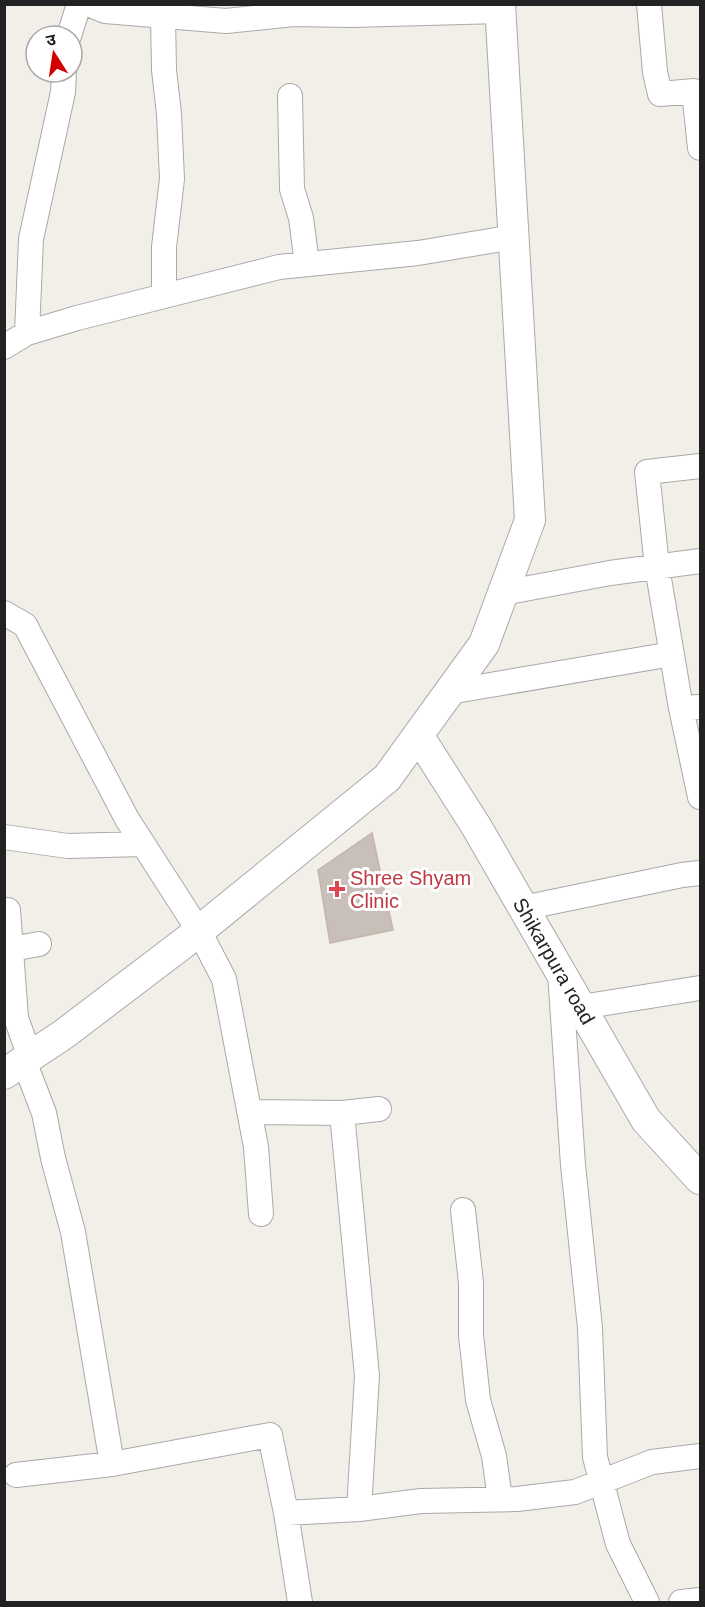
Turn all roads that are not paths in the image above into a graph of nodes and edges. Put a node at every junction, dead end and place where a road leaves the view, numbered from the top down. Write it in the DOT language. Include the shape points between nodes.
graph roads {
  1 [pos="79,4"];
  2 [pos="88,4"];
  3 [pos="649,4"];
  4 [pos="500,8"];
  5 [pos="163,17"];
  6 [pos="73,24"];
  7 [pos="63,84"];
  8 [pos="290,96"];
  9 [pos="700,148"];
  10 [pos="514,237"];
  11 [pos="307,264"];
  12 [pos="164,296"];
  13 [pos="27,333"];
  14 [pos="4,347"];
  15 [pos="700,466"];
  16 [pos="700,561"];
  17 [pos="657,567"];
  18 [pos="503,592"];
  19 [pos="4,613"];
  20 [pos="672,654"];
  21 [pos="449,692"];
  22 [pos="691,707"];
  23 [pos="418,735"];
  24 [pos="700,797"];
  25 [pos="4,837"];
  26 [pos="143,844"];
  27 [pos="700,873"];
  28 [pos="524,908"];
  29 [pos="8,909"];
  30 [pos="199,931"];
  31 [pos="39,944"];
  32 [pos="11,949"];
  33 [pos="560,970"];
  34 [pos="700,988"];
  35 [pos="581,1007"];
  36 [pos="20,1064"];
  37 [pos="379,1109"];
  38 [pos="250,1112"];
  39 [pos="342,1113"];
  40 [pos="700,1179"];
  41 [pos="464,1210"];
  42 [pos="261,1214"];
  43 [pos="700,1456"];
  44 [pos="112,1464"];
  45 [pos="16,1474"];
  46 [pos="602,1481"];
  47 [pos="500,1499"];
  48 [pos="359,1509"];
  49 [pos="286,1513"];
  50 [pos="700,1600"];
  51 [pos="300,1602"];
  52 [pos="647,1602"];
  53 [pos="681,1602"];
  1 -- 6 [label="street"];
  2 -- 5 [label="street" via="105,11"];
  3 -- 9 [label="street" via="660,94 694,91"];
  4 -- 5 [label="street" via="293,14 226,21"];
  4 -- 10 [label="street"];
  5 -- 12 [label="street" via="172,179 164,248"];
  7 -- 13 [label="street" via="31,239"];
  8 -- 11 [label="street" via="292,189 302,218"];
  10 -- 11 [label="street" via="418,253"];
  10 -- 18 [label="street" via="530,520"];
  11 -- 12 [label="street" via="279,267"];
  12 -- 13 [label="street"];
  13 -- 14 [label="street"];
  15 -- 17 [label="street" via="647,472"];
  16 -- 17 [label="street"];
  17 -- 18 [label="street"];
  17 -- 20 [label="street"];
  18 -- 21 [label="street" via="484,644"];
  19 -- 26 [label="street" via="25,625"];
  20 -- 21 [label="street"];
  20 -- 22 [label="street"];
  21 -- 23 [label="street"];
  22 -- 24 [label="street"];
  23 -- 28 [label="street, Shikarpura road"];
  23 -- 30 [label="street" via="387,778"];
  25 -- 26 [label="street" via="68,846"];
  26 -- 30 [label="street"];
  27 -- 28 [label="street"];
  28 -- 33 [label="street, Shikarpura road"];
  29 -- 32 [label="street"];
  30 -- 36 [label="street"];
  30 -- 38 [label="street" via="224,979"];
  31 -- 32 [label="street"];
  32 -- 36 [label="street"];
  33 -- 35 [label="street, Shikarpura road"];
  33 -- 46 [label="street" via="573,1165 590,1328 595,1457"];
  34 -- 35 [label="street"];
  35 -- 40 [label="street, Shikarpura road" via="646,1120"];
  36 -- 44 [label="street" via="44,1113 73,1232"];
  37 -- 39 [label="street"];
  38 -- 39 [label="street"];
  38 -- 42 [label="street"];
  39 -- 48 [label="street" via="367,1376"];
  41 -- 47 [label="street" via="478,1400 494,1456"];
  43 -- 46 [label="street" via="652,1462"];
  44 -- 45 [label="street"];
  44 -- 49 [label="street" via="270,1435"];
  46 -- 47 [label="street" via="575,1492"];
  46 -- 52 [label="street" via="618,1544"];
  47 -- 48 [label="street" via="421,1501"];
  48 -- 49 [label="street"];
  49 -- 51 [label="street"];
  50 -- 53 [label="street"];
}
